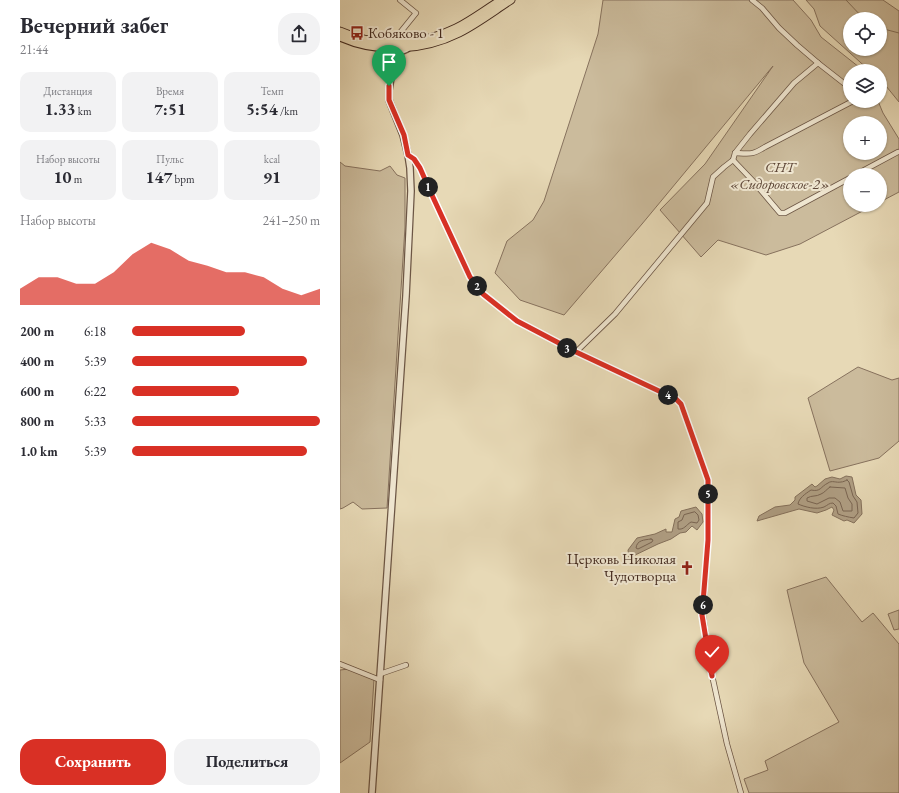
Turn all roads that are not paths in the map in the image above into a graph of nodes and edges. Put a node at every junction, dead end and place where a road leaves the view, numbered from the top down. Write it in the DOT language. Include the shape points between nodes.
graph roads {
  1 [pos="400,0"];
  2 [pos="501,0"];
  3 [pos="511,0"];
  4 [pos="752,0"];
  5 [pos="340,31"];
  6 [pos="340,37"];
  7 [pos="397,43"];
  8 [pos="380,47"];
  9 [pos="409,48"];
  10 [pos="393,62"];
  11 [pos="818,63"];
  12 [pos="843,83"];
  13 [pos="843,106"];
  14 [pos="898,152"];
  15 [pos="735,153"];
  16 [pos="408,155"];
  17 [pos="733,160"];
  18 [pos="868,168"];
  19 [pos="843,182"];
  20 [pos="576,352"];
  21 [pos="340,664"];
  22 [pos="406,665"];
  23 [pos="380,677"];
  24 [pos="372,793"];
  25 [pos="741,793"];
  1 -- 7 [label="street" via="416,14 399,34"];
  2 -- 7 [label="highway" via="444,33 417,41"];
  3 -- 9 [label="highway" via="459,33 437,42"];
  4 -- 11 [label="street"];
  5 -- 7 [label="highway" via="373,41"];
  6 -- 8 [label="highway"];
  8 -- 9 [label="highway"];
  8 -- 10 [label="street" via="389,53"];
  9 -- 10 [label="street" via="397,54"];
  10 -- 16 [label="street" via="389,100 404,135"];
  11 -- 12 [label="street"];
  11 -- 15 [label="street" via="794,83"];
  13 -- 15 [label="street" via="756,152"];
  14 -- 18 [label="street"];
  15 -- 17 [label="street"];
  16 -- 20 [label="street" via="420,168 470,277 483,294 517,321"];
  16 -- 23 [label="street" via="411,191 410,234"];
  17 -- 19 [label="street" via="780,213 785,213"];
  17 -- 20 [label="street" via="713,177 707,203 615,314"];
  20 -- 25 [label="street" via="676,399 681,404 708,480 708,540 702,615 712,676"];
  21 -- 23 [label="street"];
  22 -- 23 [label="street"];
  23 -- 24 [label="street"];
}
